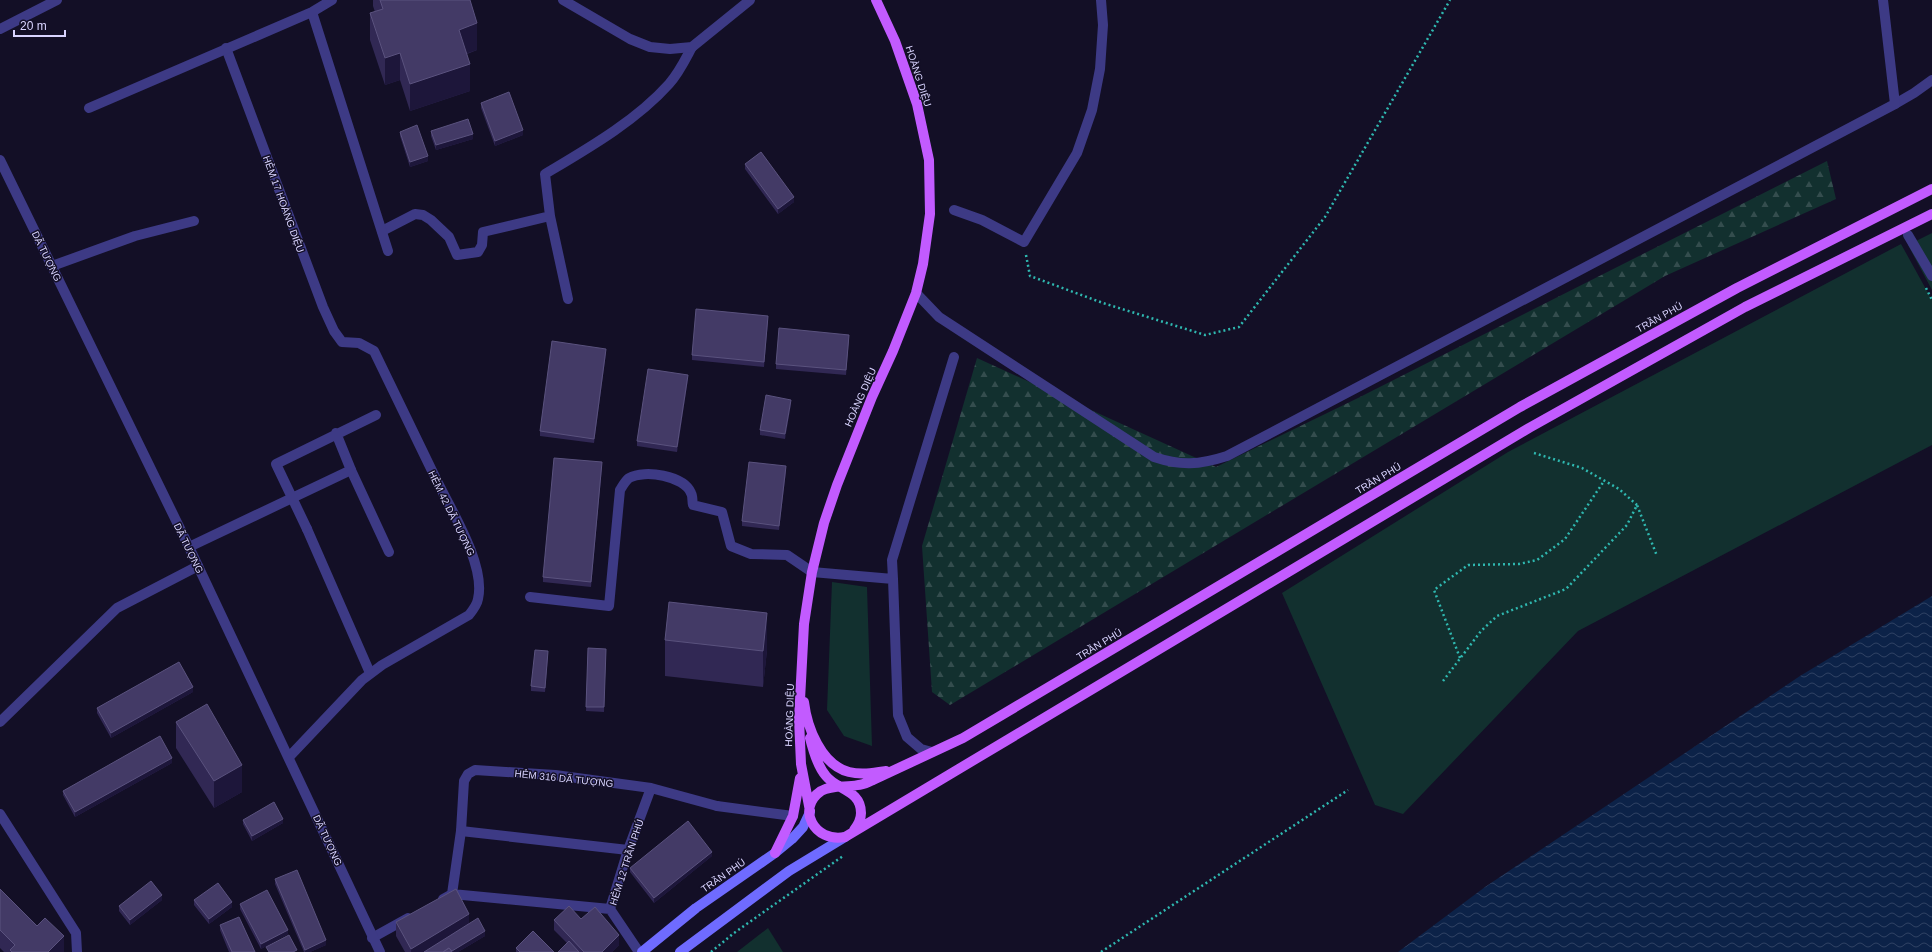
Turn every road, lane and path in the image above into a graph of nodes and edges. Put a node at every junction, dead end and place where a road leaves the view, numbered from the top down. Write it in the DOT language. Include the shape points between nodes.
graph roads {
  1 [pos="57,0"];
  2 [pos="332,0"];
  3 [pos="563,0"];
  4 [pos="750,0"];
  5 [pos="876,0"];
  6 [pos="1100,0"];
  7 [pos="1450,0"];
  8 [pos="1883,0"];
  9 [pos="312,12"];
  10 [pos="0,29"];
  11 [pos="692,47"];
  12 [pos="226,48"];
  13 [pos="1932,80"];
  14 [pos="1895,104"];
  15 [pos="89,108"];
  16 [pos="0,160"];
  17 [pos="1932,189"];
  18 [pos="954,210"];
  19 [pos="1932,214"];
  20 [pos="550,216"];
  21 [pos="194,220"];
  22 [pos="382,231"];
  23 [pos="1908,235"];
  24 [pos="1024,242"];
  25 [pos="388,251"];
  26 [pos="52,266"];
  27 [pos="1932,276"];
  28 [pos="916,293"];
  29 [pos="568,299"];
  30 [pos="358,343"];
  31 [pos="954,357"];
  32 [pos="376,415"];
  33 [pos="336,433"];
  34 [pos="1534,453"];
  35 [pos="351,470"];
  36 [pos="1604,481"];
  37 [pos="292,498"];
  38 [pos="1637,505"];
  39 [pos="189,547"];
  40 [pos="390,552"];
  41 [pos="1657,556"];
  42 [pos="198,566"];
  43 [pos="812,572"];
  44 [pos="893,579"];
  45 [pos="530,597"];
  46 [pos="1460,658"];
  47 [pos="370,674"];
  48 [pos="1443,681"];
  49 [pos="802,682"];
  50 [pos="804,705"];
  51 [pos="0,722"];
  52 [pos="932,752"];
  53 [pos="289,756"];
  54 [pos="801,764"];
  55 [pos="897,769"];
  56 [pos="838,786"];
  57 [pos="651,788"];
  58 [pos="1348,790"];
  59 [pos="810,812"];
  60 [pos="0,814"];
  61 [pos="793,816"];
  62 [pos="461,831"];
  63 [pos="849,834"];
  64 [pos="628,850"];
  65 [pos="775,853"];
  66 [pos="452,894"];
  67 [pos="432,905"];
  68 [pos="610,910"];
  69 [pos="419,912"];
  70 [pos="372,938"];
  71 [pos="77,952"];
  72 [pos="377,952"];
  73 [pos="380,952"];
  74 [pos="640,952"];
  75 [pos="680,952"];
  76 [pos="1101,952"];
  1 -- 10 [label="street"];
  2 -- 9 [label="street"];
  3 -- 11 [label="street" via="630,39 650,47"];
  4 -- 11 [label="street"];
  5 -- 28 [label="main road, HOÀNG DIỆU" via="895,41 917,104 929,160 930,214"];
  6 -- 24 [label="street" via="1103,25 1100,69 1092,110 1077,153"];
  7 -- 24 [label="path" via="1325,217 1239,327 1205,335 1103,303 1030,276"];
  8 -- 14 [label="street"];
  9 -- 12 [label="street"];
  9 -- 22 [label="street"];
  11 -- 20 [label="street" via="670,84 654,99 602,140 545,174"];
  12 -- 15 [label="street"];
  12 -- 30 [label="street, HẺM 17 HOÀNG DIỆU" via="323,307 342,342"];
  13 -- 14 [label="street"];
  14 -- 28 [label="street" via="1227,456 1208,462 1172,463 1154,457 939,317"];
  16 -- 26 [label="street, DÃ TƯỢNG"];
  17 -- 52 [label="main road, TRẦN PHÚ" via="1737,288 1520,406 984,726"];
  18 -- 24 [label="street" via="982,220"];
  19 -- 63 [label="main road" via="1745,307 1529,428"];
  20 -- 22 [label="street" via="483,232 482,245 478,252 457,255 449,237 422,215 415,214"];
  20 -- 29 [label="street"];
  21 -- 26 [label="street" via="135,236"];
  22 -- 25 [label="street"];
  23 -- 27 [label="street"];
  26 -- 39 [label="street, DÃ TƯỢNG"];
  28 -- 43 [label="main road, HOÀNG DIỆU" via="837,485"];
  30 -- 47 [label="street, HẺM 42 DÃ TƯỢNG" via="374,351 474,557 478,574 478,599 469,615"];
  31 -- 44 [label="street" via="892,560"];
  32 -- 33 [label="street"];
  33 -- 35 [label="street"];
  33 -- 37 [label="street" via="276,464"];
  34 -- 36 [label="path" via="1582,468"];
  35 -- 37 [label="street"];
  35 -- 40 [label="street"];
  36 -- 38 [label="path" via="1619,489"];
  36 -- 46 [label="path" via="1566,539 1537,560 1519,564 1468,565 1434,590"];
  37 -- 39 [label="street"];
  37 -- 47 [label="street"];
  38 -- 41 [label="path"];
  38 -- 46 [label="path" via="1627,525 1566,589 1497,616 1481,631"];
  39 -- 42 [label="street, DÃ TƯỢNG"];
  42 -- 51 [label="street" via="117,608"];
  42 -- 53 [label="street, DÃ TƯỢNG"];
  43 -- 44 [label="street"];
  43 -- 45 [label="street" via="787,556 751,554 731,546 722,512 693,505 691,493 680,481 656,474 637,475 628,479 620,490 609,606"];
  43 -- 49 [label="main road, HOÀNG DIỆU" via="804,624"];
  44 -- 52 [label="street" via="898,715 907,737 921,749"];
  46 -- 48 [label="path"];
  47 -- 53 [label="street, HẺM 42 DÃ TƯỢNG" via="345,696"];
  49 -- 50 [label="main road"];
  49 -- 54 [label="main road, HOÀNG DIỆU" via="799,719"];
  50 -- 55 [label="main road" via="817,743 836,766 847,772 864,774"];
  50 -- 56 [label="main road, HOÀNG DIỆU" via="807,728 818,760 825,776"];
  52 -- 55 [label="main road, TRẦN PHÚ"];
  53 -- 70 [label="street, DÃ TƯỢNG"];
  54 -- 59 [label="main road, HOÀNG DIỆU"];
  54 -- 61 [label="main road"];
  55 -- 56 [label="main road, TRẦN PHÚ" via="858,785"];
  56 -- 59 [label="main road" via="829,787 819,794 811,804"];
  56 -- 63 [label="main road" via="853,794 858,801 861,818"];
  57 -- 61 [label="street, HẺM 316 DÃ TƯỢNG" via="717,806"];
  57 -- 62 [label="street, HẺM 316 DÃ TƯỢNG" via="554,775 475,770 468,774 464,781"];
  57 -- 64 [label="street, HẺM 12 TRẦN PHÚ"];
  58 -- 76 [label="path"];
  59 -- 63 [label="main road" via="815,828 821,834 837,838"];
  59 -- 65 [label="main road, TRẦN PHÚ" via="803,827"];
  60 -- 71 [label="street" via="76,933"];
  61 -- 65 [label="main road"];
  62 -- 64 [label="street"];
  62 -- 66 [label="street, HẺM 316 DÃ TƯỢNG"];
  63 -- 75 [label="main road" via="789,870"];
  64 -- 68 [label="street, HẺM 12 TRẦN PHÚ"];
  65 -- 74 [label="main road, TRẦN PHÚ" via="696,908"];
  66 -- 67 [label="street"];
  66 -- 68 [label="street"];
  68 -- 74 [label="street, HẺM 12 TRẦN PHÚ"];
  69 -- 70 [label="street"];
  70 -- 72 [label="street, DÃ TƯỢNG"];
  70 -- 73 [label="street, DÃ TƯỢNG"];
}
